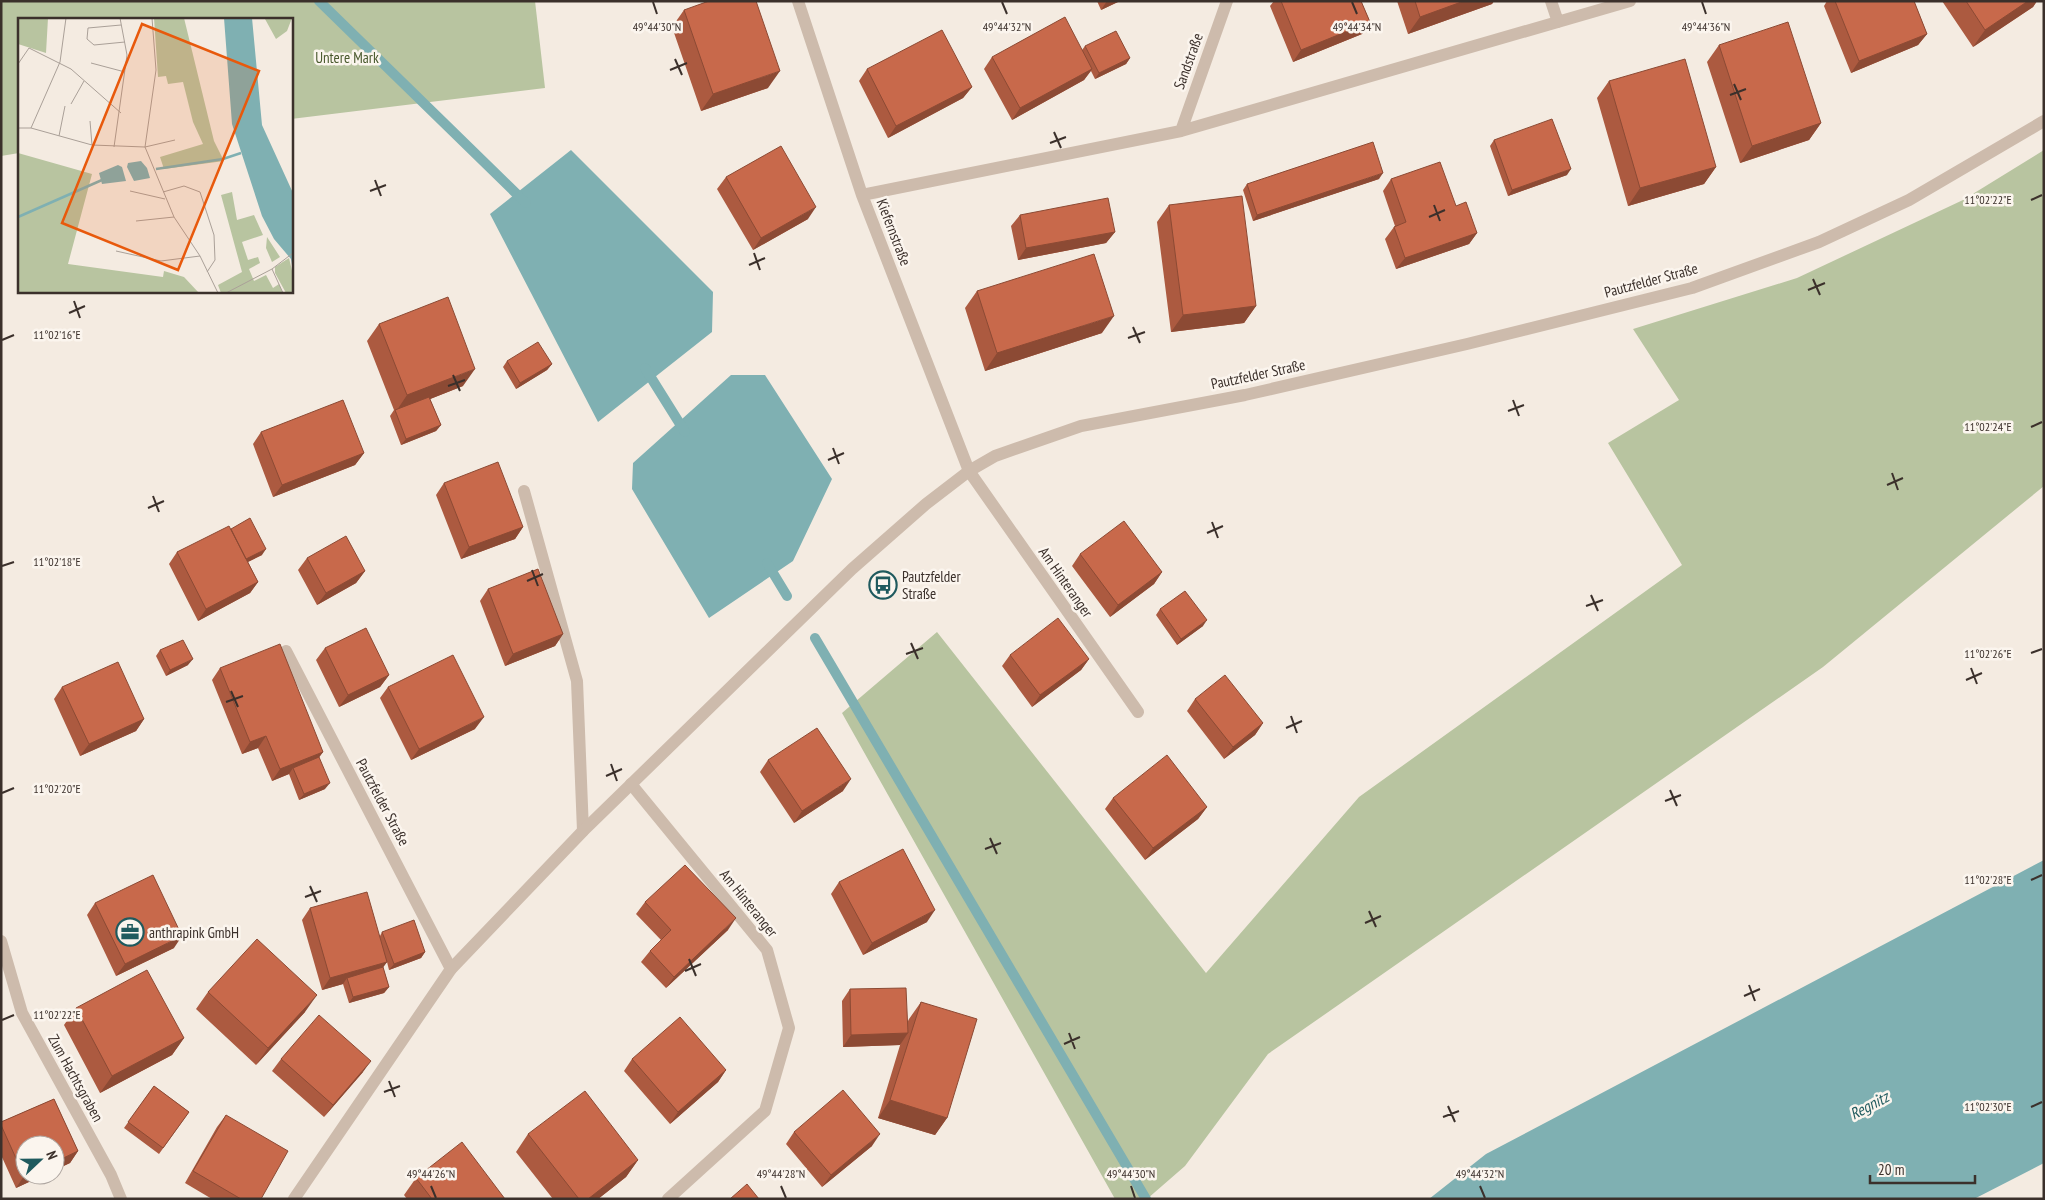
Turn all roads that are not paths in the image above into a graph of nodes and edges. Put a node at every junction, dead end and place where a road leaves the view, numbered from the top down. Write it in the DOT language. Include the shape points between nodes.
graph roads {
  1 [pos="798,1"];
  2 [pos="1226,1"];
  3 [pos="1551,1"];
  4 [pos="1630,1"];
  5 [pos="1558,22"];
  6 [pos="2044,121"];
  7 [pos="1180,131"];
  8 [pos="862,195"];
  9 [pos="969,471"];
  10 [pos="524,491"];
  11 [pos="286,651"];
  12 [pos="1138,712"];
  13 [pos="631,784"];
  14 [pos="583,830"];
  15 [pos="1,941"];
  16 [pos="452,969"];
  17 [pos="121,1199"];
  18 [pos="294,1199"];
  19 [pos="668,1199"];
  1 -- 8 [label="street, Kiefernstraße"];
  2 -- 7 [label="street, Sandstraße"];
  3 -- 5 [label="street"];
  4 -- 5 [label="street"];
  5 -- 7 [label="street"];
  6 -- 9 [label="street, Pautzfelder Straße" via="1909,200 1819,242 1692,288 1245,395 1081,426 994,456"];
  7 -- 8 [label="street"];
  8 -- 9 [label="street, Kiefernstraße"];
  9 -- 12 [label="street, Am Hinteranger"];
  9 -- 13 [label="street, Pautzfelder Straße" via="926,504 852,570"];
  10 -- 14 [label="street" via="577,681"];
  11 -- 16 [label="street, Pautzfelder Straße"];
  13 -- 14 [label="street, Pautzfelder Straße"];
  13 -- 19 [label="street, Am Hinteranger" via="767,950 789,1028 765,1111"];
  14 -- 16 [label="street, Pautzfelder Straße"];
  15 -- 17 [label="street, Zum Hachtsgraben" via="22,1013"];
  16 -- 18 [label="street, Pautzfelder Straße"];
}
